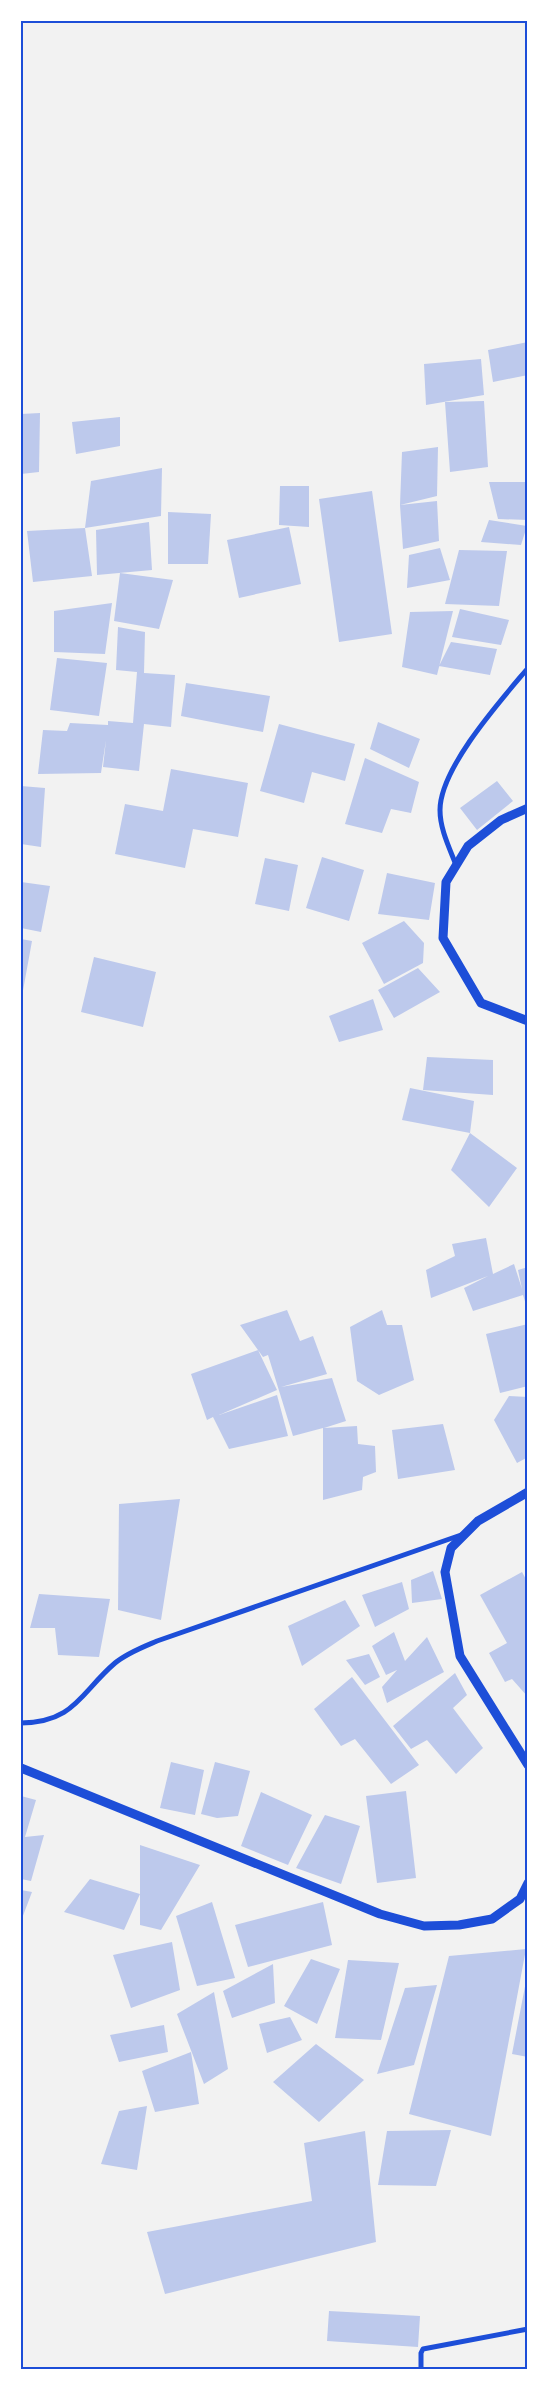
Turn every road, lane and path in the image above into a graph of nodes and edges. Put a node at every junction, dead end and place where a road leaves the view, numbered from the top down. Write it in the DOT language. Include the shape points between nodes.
graph roads {
  1 [pos="528,668"];
  2 [pos="528,808"];
  3 [pos="456,865"];
  4 [pos="528,1021"];
  5 [pos="528,1492"];
  6 [pos="466,1533"];
  7 [pos="21,1723"];
  8 [pos="528,1765"];
  9 [pos="21,1768"];
  10 [pos="528,1884"];
  11 [pos="528,2329"];
  12 [pos="421,2370"];
  1 -- 3 [label="street" via="472,739 444,789 439,809 441,827"];
  2 -- 3 [label="street" via="501,820 468,846"];
  3 -- 4 [label="street" via="446,882 443,938 481,1003"];
  5 -- 6 [label="street" via="478,1521"];
  6 -- 7 [label="street" via="157,1642 116,1662 76,1705 59,1717"];
  6 -- 8 [label="street" via="451,1548 445,1572 460,1656"];
  9 -- 10 [label="street" via="380,1914 424,1926 459,1925 492,1919 520,1899"];
  11 -- 12 [label="street" via="423,2349"];
}
